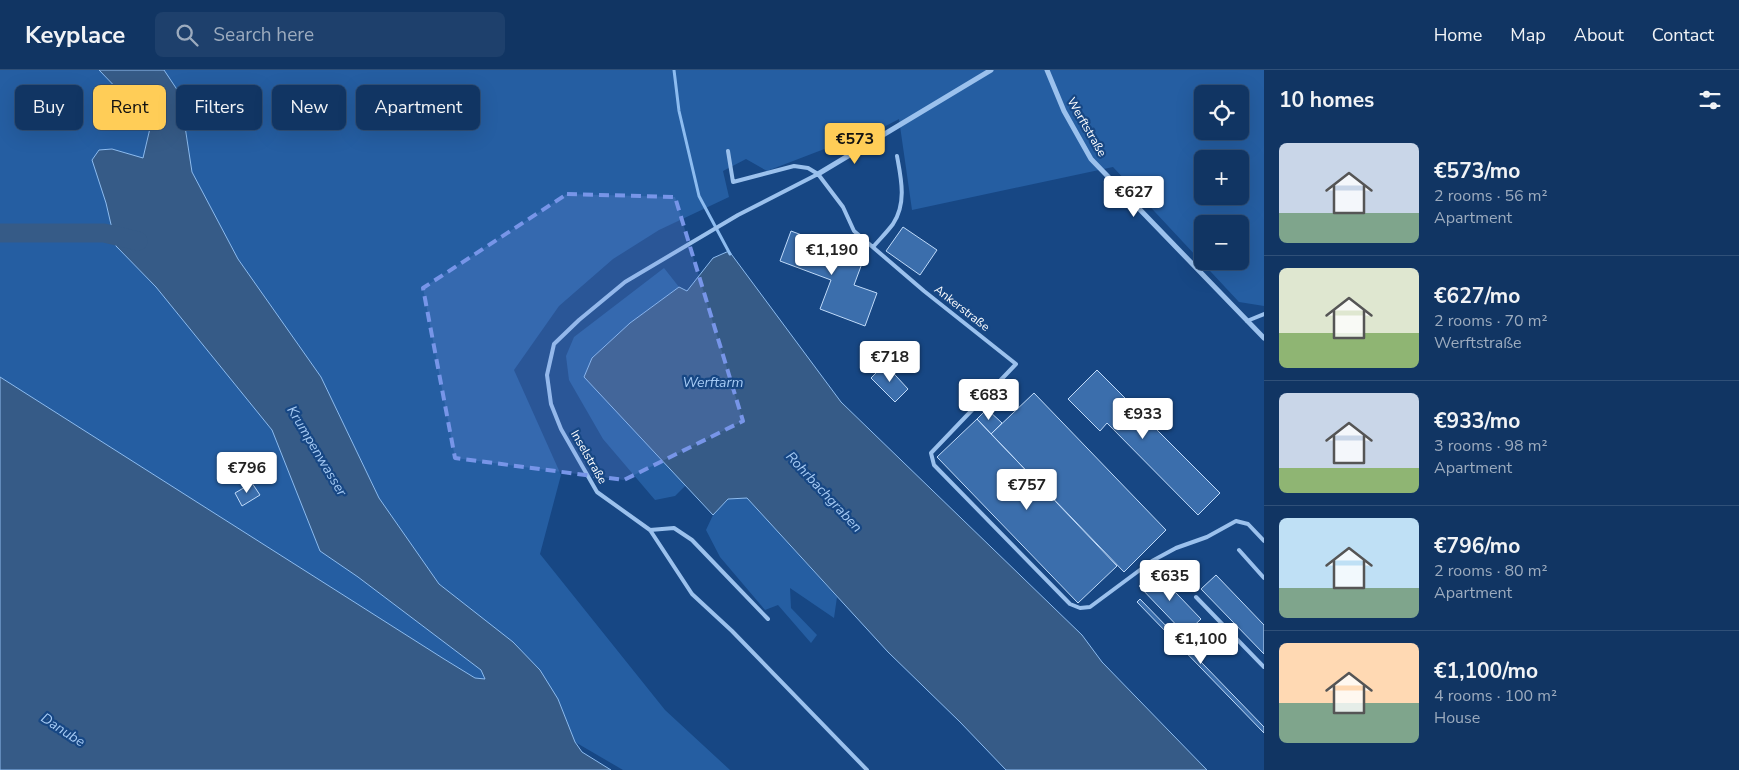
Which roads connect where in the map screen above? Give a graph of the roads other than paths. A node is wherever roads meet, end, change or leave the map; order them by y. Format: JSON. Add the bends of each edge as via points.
{"nodes":[{"id":1,"x":991,"y":70,"type":"edge"},
{"id":2,"x":1046,"y":70,"type":"edge"},
{"id":3,"x":728,"y":150,"type":"dead end"},
{"id":4,"x":897,"y":156,"type":"dead end"},
{"id":5,"x":818,"y":174,"type":"junction"},
{"id":6,"x":873,"y":247,"type":"junction"},
{"id":7,"x":1264,"y":314,"type":"edge"},
{"id":8,"x":1247,"y":321,"type":"junction"},
{"id":9,"x":1264,"y":338,"type":"edge"},
{"id":10,"x":650,"y":530,"type":"junction"},
{"id":11,"x":1264,"y":541,"type":"edge"},
{"id":12,"x":1239,"y":550,"type":"dead end"},
{"id":13,"x":1264,"y":578,"type":"edge"},
{"id":14,"x":1196,"y":597,"type":"dead end"},
{"id":15,"x":768,"y":619,"type":"dead end"},
{"id":16,"x":1264,"y":668,"type":"edge"},
{"id":17,"x":867,"y":770,"type":"edge"}],
"edges":[{"from":1,"to":5,"type":"street"},
{"from":2,"to":8,"type":"street","name":"Werftstraße","via":[[1091,159]]},
{"from":3,"to":5,"type":"lane","via":[[733,182],[794,166],[808,168]]},
{"from":4,"to":6,"type":"lane","via":[[902,187],[901,208]]},
{"from":5,"to":6,"type":"lane","name":"Ankerstraße","via":[[843,207],[854,231]]},
{"from":5,"to":10,"type":"lane","name":"Inselstraße","via":[[738,215],[625,282],[554,344],[546,376],[558,421],[596,492]]},
{"from":6,"to":11,"type":"lane","name":"Ankerstraße","via":[[1016,364],[931,453],[934,465],[1070,604],[1090,607],[1152,561],[1236,521],[1248,524]]},
{"from":7,"to":8,"type":"lane"},
{"from":8,"to":9,"type":"street","name":"Werftstraße"},
{"from":10,"to":15,"type":"lane","via":[[674,528],[692,540]]},
{"from":10,"to":17,"type":"lane","name":"Inselstraße","via":[[692,594]]},
{"from":12,"to":13,"type":"lane"},
{"from":14,"to":16,"type":"lane"}]}
